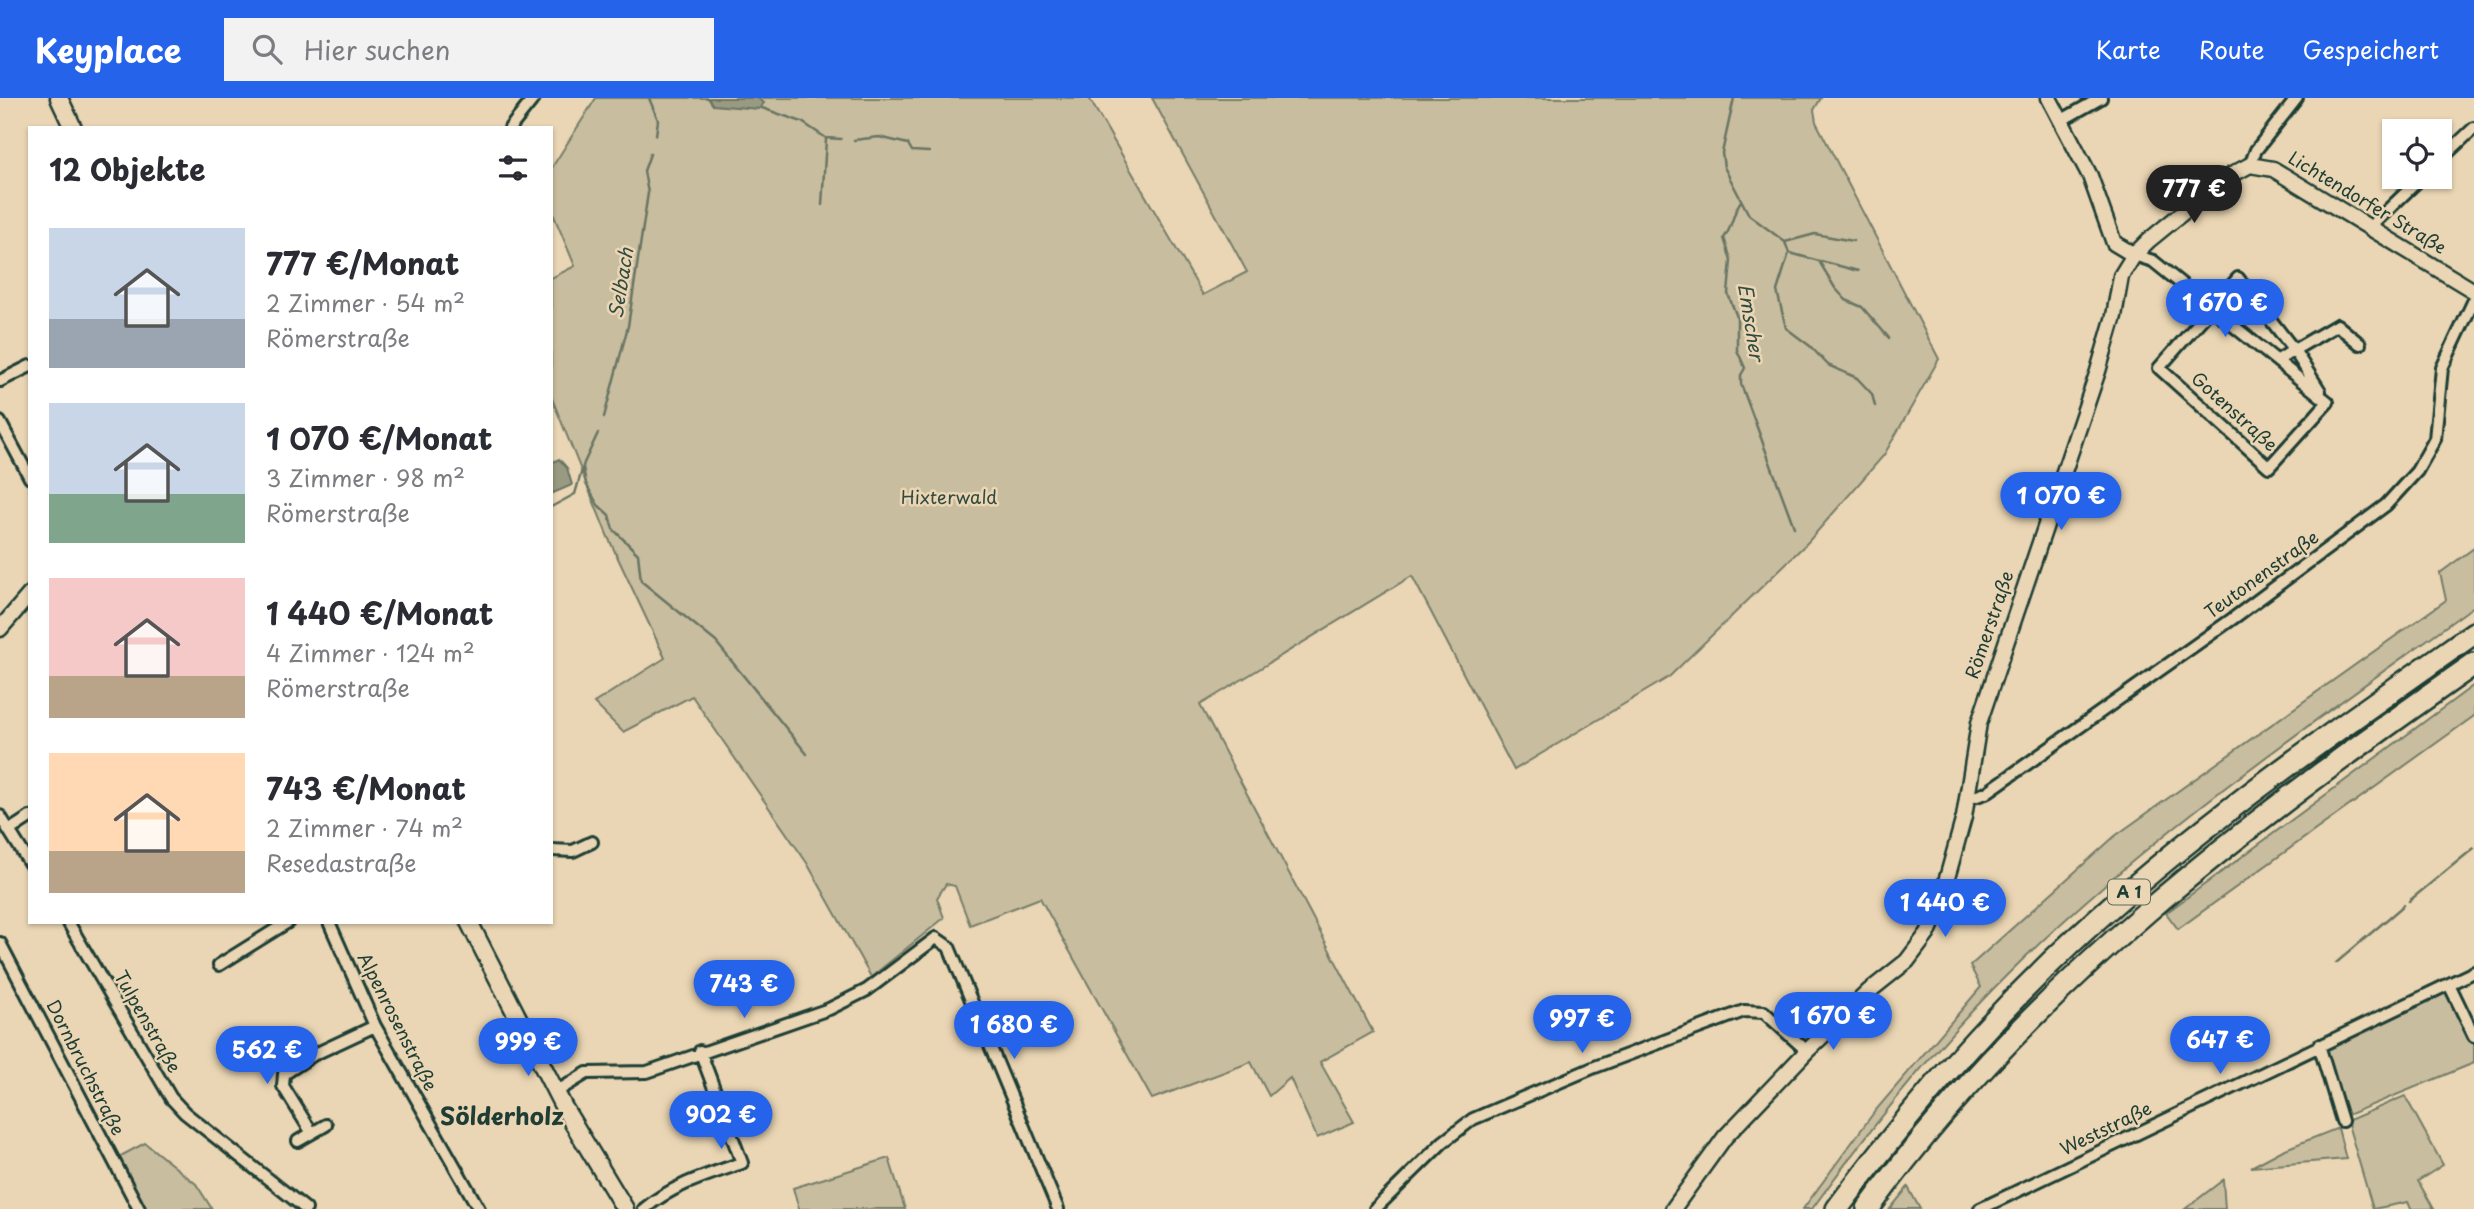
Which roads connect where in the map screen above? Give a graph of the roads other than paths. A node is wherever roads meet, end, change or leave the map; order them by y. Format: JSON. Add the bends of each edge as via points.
{"nodes":[{"id":1,"x":59,"y":98,"type":"edge"},
{"id":2,"x":534,"y":98,"type":"edge"},
{"id":3,"x":2049,"y":98,"type":"edge"},
{"id":4,"x":2101,"y":98,"type":"edge"},
{"id":5,"x":2297,"y":98,"type":"edge"},
{"id":6,"x":2062,"y":120,"type":"junction"},
{"id":7,"x":73,"y":126,"type":"edge"},
{"id":8,"x":512,"y":126,"type":"edge"},
{"id":9,"x":2474,"y":128,"type":"edge"},
{"id":10,"x":2452,"y":149,"type":"edge"},
{"id":11,"x":2250,"y":165,"type":"junction"},
{"id":12,"x":2410,"y":189,"type":"edge"},
{"id":13,"x":2369,"y":228,"type":"junction"},
{"id":14,"x":2134,"y":255,"type":"junction"},
{"id":15,"x":2474,"y":291,"type":"edge"},
{"id":16,"x":2474,"y":300,"type":"edge"},
{"id":17,"x":2211,"y":307,"type":"junction"},
{"id":18,"x":2360,"y":344,"type":"dead end"},
{"id":19,"x":2294,"y":351,"type":"junction"},
{"id":20,"x":2278,"y":360,"type":"junction"},
{"id":21,"x":28,"y":367,"type":"edge"},
{"id":22,"x":0,"y":381,"type":"edge"},
{"id":23,"x":2328,"y":402,"type":"junction"},
{"id":24,"x":0,"y":422,"type":"edge"},
{"id":25,"x":28,"y":474,"type":"edge"},
{"id":26,"x":28,"y":598,"type":"edge"},
{"id":27,"x":0,"y":628,"type":"edge"},
{"id":28,"x":2474,"y":633,"type":"edge"},
{"id":29,"x":2474,"y":664,"type":"edge"},
{"id":30,"x":1968,"y":799,"type":"junction"},
{"id":31,"x":0,"y":816,"type":"edge"},
{"id":32,"x":28,"y":818,"type":"edge"},
{"id":33,"x":10,"y":830,"type":"junction"},
{"id":34,"x":592,"y":842,"type":"dead end"},
{"id":35,"x":553,"y":850,"type":"edge"},
{"id":36,"x":28,"y":861,"type":"edge"},
{"id":37,"x":69,"y":924,"type":"edge"},
{"id":38,"x":285,"y":924,"type":"edge"},
{"id":39,"x":330,"y":924,"type":"edge"},
{"id":40,"x":470,"y":924,"type":"edge"},
{"id":41,"x":0,"y":943,"type":"edge"},
{"id":42,"x":219,"y":965,"type":"dead end"},
{"id":43,"x":2474,"y":972,"type":"edge"},
{"id":44,"x":2449,"y":984,"type":"junction"},
{"id":45,"x":375,"y":1026,"type":"junction"},
{"id":46,"x":2474,"y":1036,"type":"edge"},
{"id":47,"x":2319,"y":1045,"type":"junction"},
{"id":48,"x":700,"y":1051,"type":"junction"},
{"id":49,"x":1807,"y":1051,"type":"junction"},
{"id":50,"x":556,"y":1092,"type":"junction"},
{"id":51,"x":2342,"y":1121,"type":"dead end"},
{"id":52,"x":326,"y":1125,"type":"dead end"},
{"id":53,"x":312,"y":1133,"type":"junction"},
{"id":54,"x":298,"y":1141,"type":"dead end"},
{"id":55,"x":139,"y":1209,"type":"edge"},
{"id":56,"x":306,"y":1209,"type":"edge"},
{"id":57,"x":479,"y":1209,"type":"edge"},
{"id":58,"x":625,"y":1209,"type":"edge"},
{"id":59,"x":643,"y":1209,"type":"edge"},
{"id":60,"x":1058,"y":1209,"type":"edge"},
{"id":61,"x":1375,"y":1209,"type":"edge"},
{"id":62,"x":1673,"y":1209,"type":"edge"},
{"id":63,"x":1837,"y":1209,"type":"edge"},
{"id":64,"x":1868,"y":1209,"type":"edge"},
{"id":65,"x":1980,"y":1209,"type":"edge"}],
"edges":[{"from":1,"to":7,"type":"main road"},
{"from":2,"to":8,"type":"street"},
{"from":3,"to":6,"type":"street"},
{"from":4,"to":6,"type":"street"},
{"from":5,"to":11,"type":"street","via":[[2256,150]]},
{"from":6,"to":14,"type":"street","via":[[2090,176],[2114,243]]},
{"from":9,"to":10,"type":"street"},
{"from":11,"to":13,"type":"street","name":"Lichtendorfer Straße","via":[[2273,169]]},
{"from":11,"to":14,"type":"street","name":"Römerstraße","via":[[2235,171]]},
{"from":12,"to":13,"type":"street"},
{"from":13,"to":15,"type":"street","name":"Lichtendorfer Straße"},
{"from":14,"to":17,"type":"street","via":[[2153,261]]},
{"from":14,"to":30,"type":"street","name":"Römerstraße","via":[[2122,276],[2098,371],[1990,684],[1974,743]]},
{"from":16,"to":30,"type":"street","name":"Teutonenstraße","via":[[2442,368],[2435,439],[2417,471],[2385,505],[1986,793]]},
{"from":17,"to":19,"type":"street","name":"Gotenstraße","via":[[2238,278]]},
{"from":17,"to":20,"type":"street"},
{"from":17,"to":23,"type":"street","name":"Gotenstraße","via":[[2159,368],[2269,467]]},
{"from":18,"to":19,"type":"street","via":[[2337,325]]},
{"from":19,"to":20,"type":"street"},
{"from":19,"to":23,"type":"street","name":"Gotenstraße"},
{"from":20,"to":23,"type":"street"},
{"from":21,"to":22,"type":"street"},
{"from":24,"to":25,"type":"street"},
{"from":26,"to":27,"type":"street"},
{"from":28,"to":63,"type":"highway","number":"A 1","via":[[2252,792],[2072,943],[1961,1057],[1895,1132]]},
{"from":29,"to":64,"type":"highway","number":"A 1","via":[[2267,813],[2120,934],[1988,1063]]},
{"from":30,"to":49,"type":"street","name":"Römerstraße","via":[[1928,933],[1907,961]]},
{"from":31,"to":33,"type":"street"},
{"from":32,"to":33,"type":"street"},
{"from":33,"to":36,"type":"street"},
{"from":34,"to":35,"type":"street","via":[[573,851]]},
{"from":37,"to":56,"type":"street","name":"Tulpenstraße","via":[[172,1098]]},
{"from":38,"to":42,"type":"street"},
{"from":39,"to":45,"type":"street","name":"Alpenrosenstraße"},
{"from":40,"to":50,"type":"main road"},
{"from":41,"to":55,"type":"street","name":"Dornbruchstraße"},
{"from":43,"to":44,"type":"street","name":"Weststraße"},
{"from":44,"to":46,"type":"street"},
{"from":44,"to":47,"type":"street","name":"Weststraße"},
{"from":45,"to":53,"type":"street","via":[[284,1074],[283,1086]]},
{"from":45,"to":57,"type":"street","name":"Alpenrosenstraße"},
{"from":47,"to":51,"type":"street"},
{"from":47,"to":65,"type":"street","name":"Weststraße"},
{"from":48,"to":50,"type":"street","via":[[647,1072],[587,1073]]},
{"from":48,"to":59,"type":"street","via":[[742,1163],[687,1182]]},
{"from":48,"to":60,"type":"street","via":[[834,1007],[887,977],[936,938],[948,947]]},
{"from":49,"to":61,"type":"street","via":[[1764,1012],[1744,1011],[1473,1119]]},
{"from":49,"to":62,"type":"street","name":"Römerstraße","via":[[1725,1137]]},
{"from":50,"to":58,"type":"main road"},
{"from":52,"to":53,"type":"street"},
{"from":53,"to":54,"type":"street"}]}
